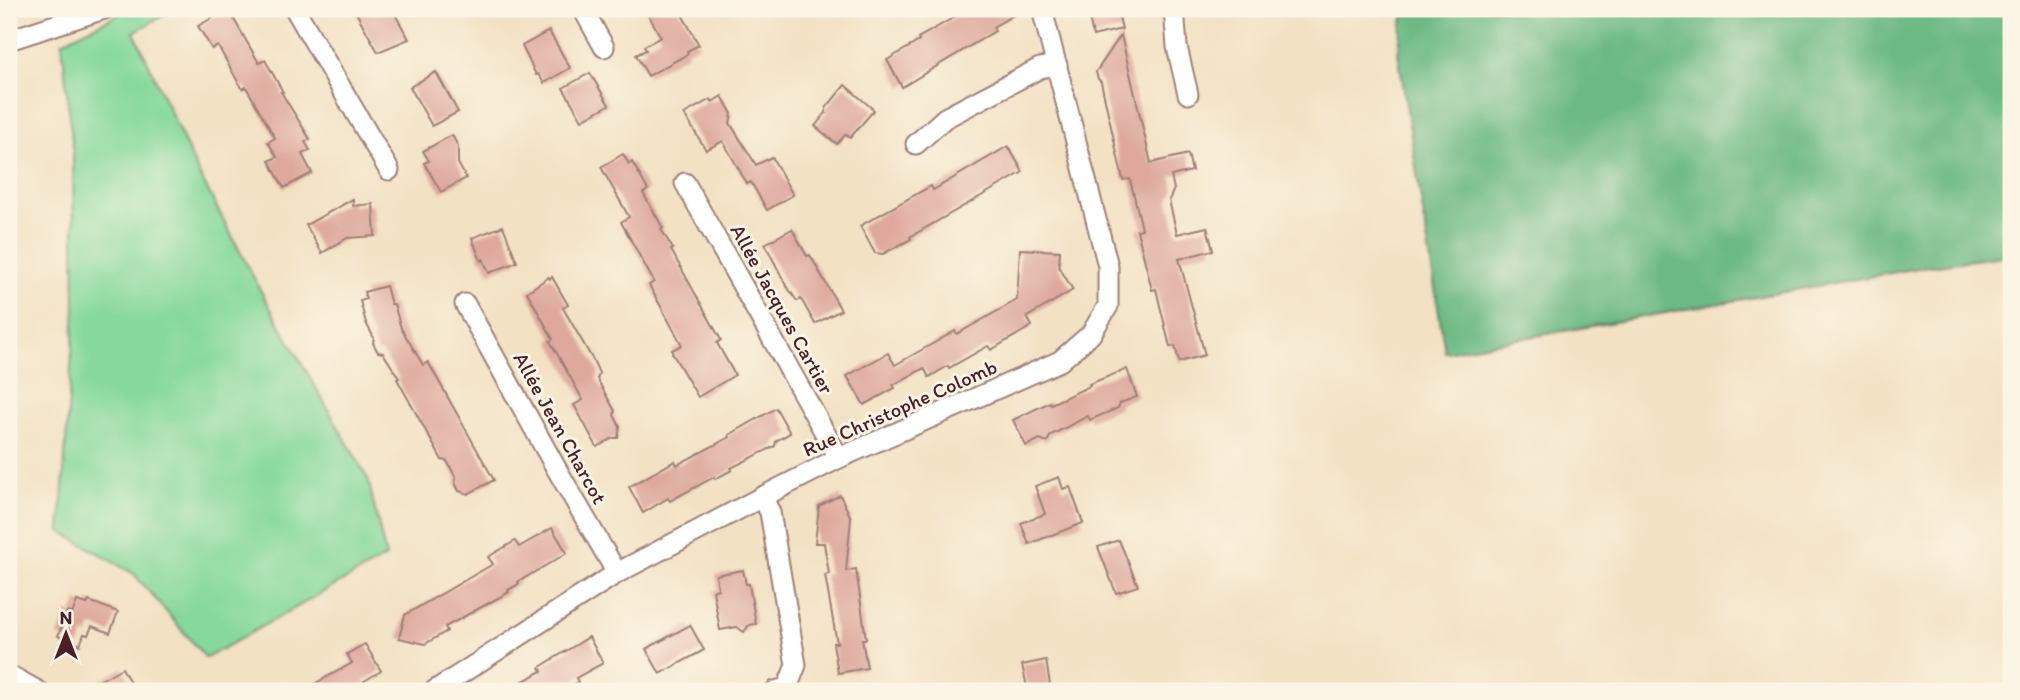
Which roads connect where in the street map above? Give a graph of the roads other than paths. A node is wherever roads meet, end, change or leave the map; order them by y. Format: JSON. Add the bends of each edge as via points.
{"nodes":[{"id":1,"x":104,"y":9,"type":"edge"},
{"id":2,"x":295,"y":9,"type":"edge"},
{"id":3,"x":583,"y":9,"type":"edge"},
{"id":4,"x":1042,"y":9,"type":"edge"},
{"id":5,"x":1174,"y":9,"type":"edge"},
{"id":6,"x":9,"y":40,"type":"edge"},
{"id":7,"x":604,"y":47,"type":"dead end"},
{"id":8,"x":1057,"y":65,"type":"junction"},
{"id":9,"x":1188,"y":93,"type":"dead end"},
{"id":10,"x":916,"y":144,"type":"dead end"},
{"id":11,"x":389,"y":170,"type":"dead end"},
{"id":12,"x":685,"y":183,"type":"dead end"},
{"id":13,"x":465,"y":304,"type":"dead end"},
{"id":14,"x":839,"y":458,"type":"junction"},
{"id":15,"x":762,"y":497,"type":"junction"},
{"id":16,"x":617,"y":573,"type":"junction"},
{"id":17,"x":9,"y":675,"type":"edge"},
{"id":18,"x":38,"y":691,"type":"edge"},
{"id":19,"x":433,"y":691,"type":"edge"},
{"id":20,"x":775,"y":691,"type":"edge"}],
"edges":[{"from":1,"to":6,"type":"street"},
{"from":2,"to":11,"type":"street"},
{"from":3,"to":7,"type":"street"},
{"from":4,"to":8,"type":"street","name":"Rue Christophe Colomb"},
{"from":5,"to":9,"type":"street"},
{"from":8,"to":10,"type":"street","via":[[1040,68],[945,118]]},
{"from":8,"to":14,"type":"street","name":"Rue Christophe Colomb","via":[[1108,266],[1108,306],[1091,334],[1060,361]]},
{"from":12,"to":14,"type":"street","name":"Allée Jacques Cartier"},
{"from":13,"to":16,"type":"street","name":"Allée Jean Charcot"},
{"from":14,"to":15,"type":"street","name":"Rue Christophe Colomb"},
{"from":15,"to":16,"type":"street","name":"Rue Christophe Colomb"},
{"from":15,"to":20,"type":"street","via":[[770,512],[796,665],[787,688]]},
{"from":16,"to":19,"type":"street","name":"Rue Christophe Colomb"},
{"from":17,"to":18,"type":"street"}]}
